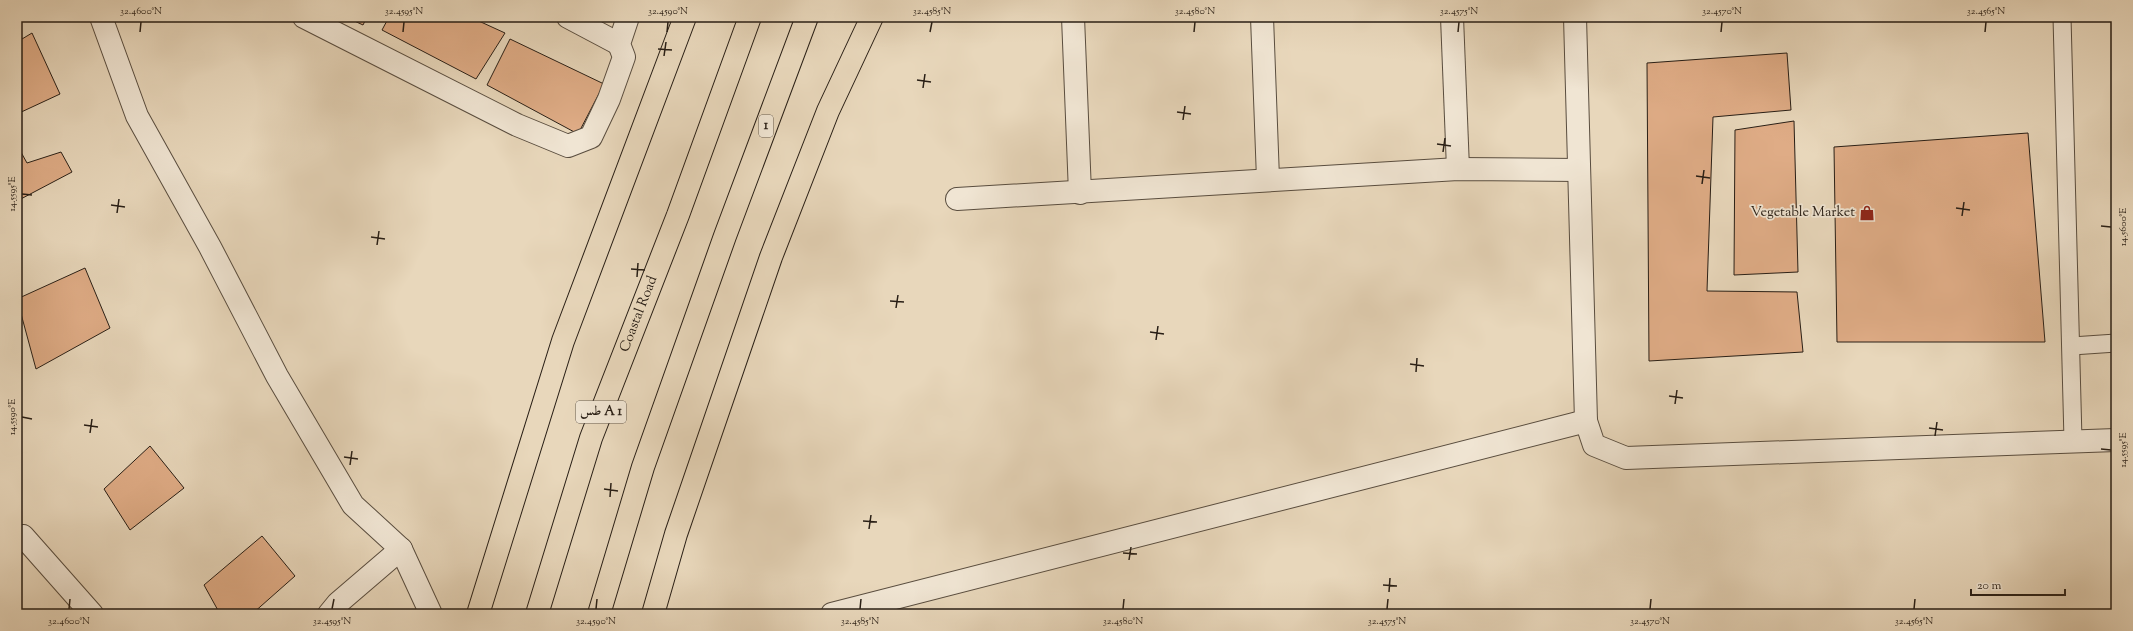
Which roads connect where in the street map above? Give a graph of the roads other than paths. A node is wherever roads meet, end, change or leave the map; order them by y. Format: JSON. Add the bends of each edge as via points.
{"nodes":[{"id":1,"x":100,"y":17,"type":"edge"},
{"id":2,"x":304,"y":17,"type":"edge"},
{"id":3,"x":568,"y":17,"type":"edge"},
{"id":4,"x":628,"y":17,"type":"edge"},
{"id":5,"x":685,"y":17,"type":"edge"},
{"id":6,"x":750,"y":17,"type":"edge"},
{"id":7,"x":807,"y":17,"type":"edge"},
{"id":8,"x":872,"y":17,"type":"edge"},
{"id":9,"x":1073,"y":17,"type":"edge"},
{"id":10,"x":1262,"y":17,"type":"edge"},
{"id":11,"x":1452,"y":17,"type":"edge"},
{"id":12,"x":1575,"y":17,"type":"edge"},
{"id":13,"x":2062,"y":17,"type":"edge"},
{"id":14,"x":619,"y":44,"type":"junction"},
{"id":15,"x":1458,"y":169,"type":"junction"},
{"id":16,"x":1579,"y":170,"type":"junction"},
{"id":17,"x":1268,"y":179,"type":"junction"},
{"id":18,"x":1080,"y":192,"type":"junction"},
{"id":19,"x":957,"y":199,"type":"dead end"},
{"id":20,"x":2116,"y":343,"type":"edge"},
{"id":21,"x":2072,"y":346,"type":"junction"},
{"id":22,"x":1586,"y":421,"type":"junction"},
{"id":23,"x":2073,"y":440,"type":"junction"},
{"id":24,"x":2116,"y":440,"type":"edge"},
{"id":25,"x":19,"y":536,"type":"edge"},
{"id":26,"x":401,"y":549,"type":"junction"},
{"id":27,"x":92,"y":614,"type":"edge"},
{"id":28,"x":329,"y":614,"type":"edge"},
{"id":29,"x":431,"y":614,"type":"edge"},
{"id":30,"x":478,"y":614,"type":"edge"},
{"id":31,"x":537,"y":614,"type":"edge"},
{"id":32,"x":599,"y":614,"type":"edge"},
{"id":33,"x":653,"y":614,"type":"edge"},
{"id":34,"x":832,"y":614,"type":"edge"}],
"edges":[{"from":1,"to":26,"type":"street","via":[[137,116],[277,376],[353,506]]},
{"from":2,"to":14,"type":"street","via":[[517,125],[568,146],[591,137],[624,57]]},
{"from":3,"to":14,"type":"street"},
{"from":4,"to":14,"type":"street"},
{"from":5,"to":30,"type":"highway","via":[[563,341]]},
{"from":6,"to":31,"type":"highway","name":"Coastal Road","number":"طس A 1","via":[[678,215],[591,438]]},
{"from":7,"to":32,"type":"highway","number":"1","via":[[724,236],[644,466]]},
{"from":8,"to":33,"type":"highway","via":[[828,111],[771,257],[676,534]]},
{"from":9,"to":18,"type":"street"},
{"from":10,"to":17,"type":"street"},
{"from":11,"to":15,"type":"street"},
{"from":12,"to":16,"type":"street"},
{"from":13,"to":21,"type":"lane"},
{"from":15,"to":16,"type":"street"},
{"from":15,"to":17,"type":"street"},
{"from":16,"to":22,"type":"street"},
{"from":17,"to":18,"type":"street"},
{"from":18,"to":19,"type":"street"},
{"from":20,"to":21,"type":"lane"},
{"from":21,"to":23,"type":"lane"},
{"from":22,"to":23,"type":"street","via":[[1594,445],[1626,458]]},
{"from":22,"to":34,"type":"street"},
{"from":23,"to":24,"type":"street"},
{"from":25,"to":27,"type":"street"},
{"from":26,"to":28,"type":"street","via":[[338,603]]},
{"from":26,"to":29,"type":"street"}]}
